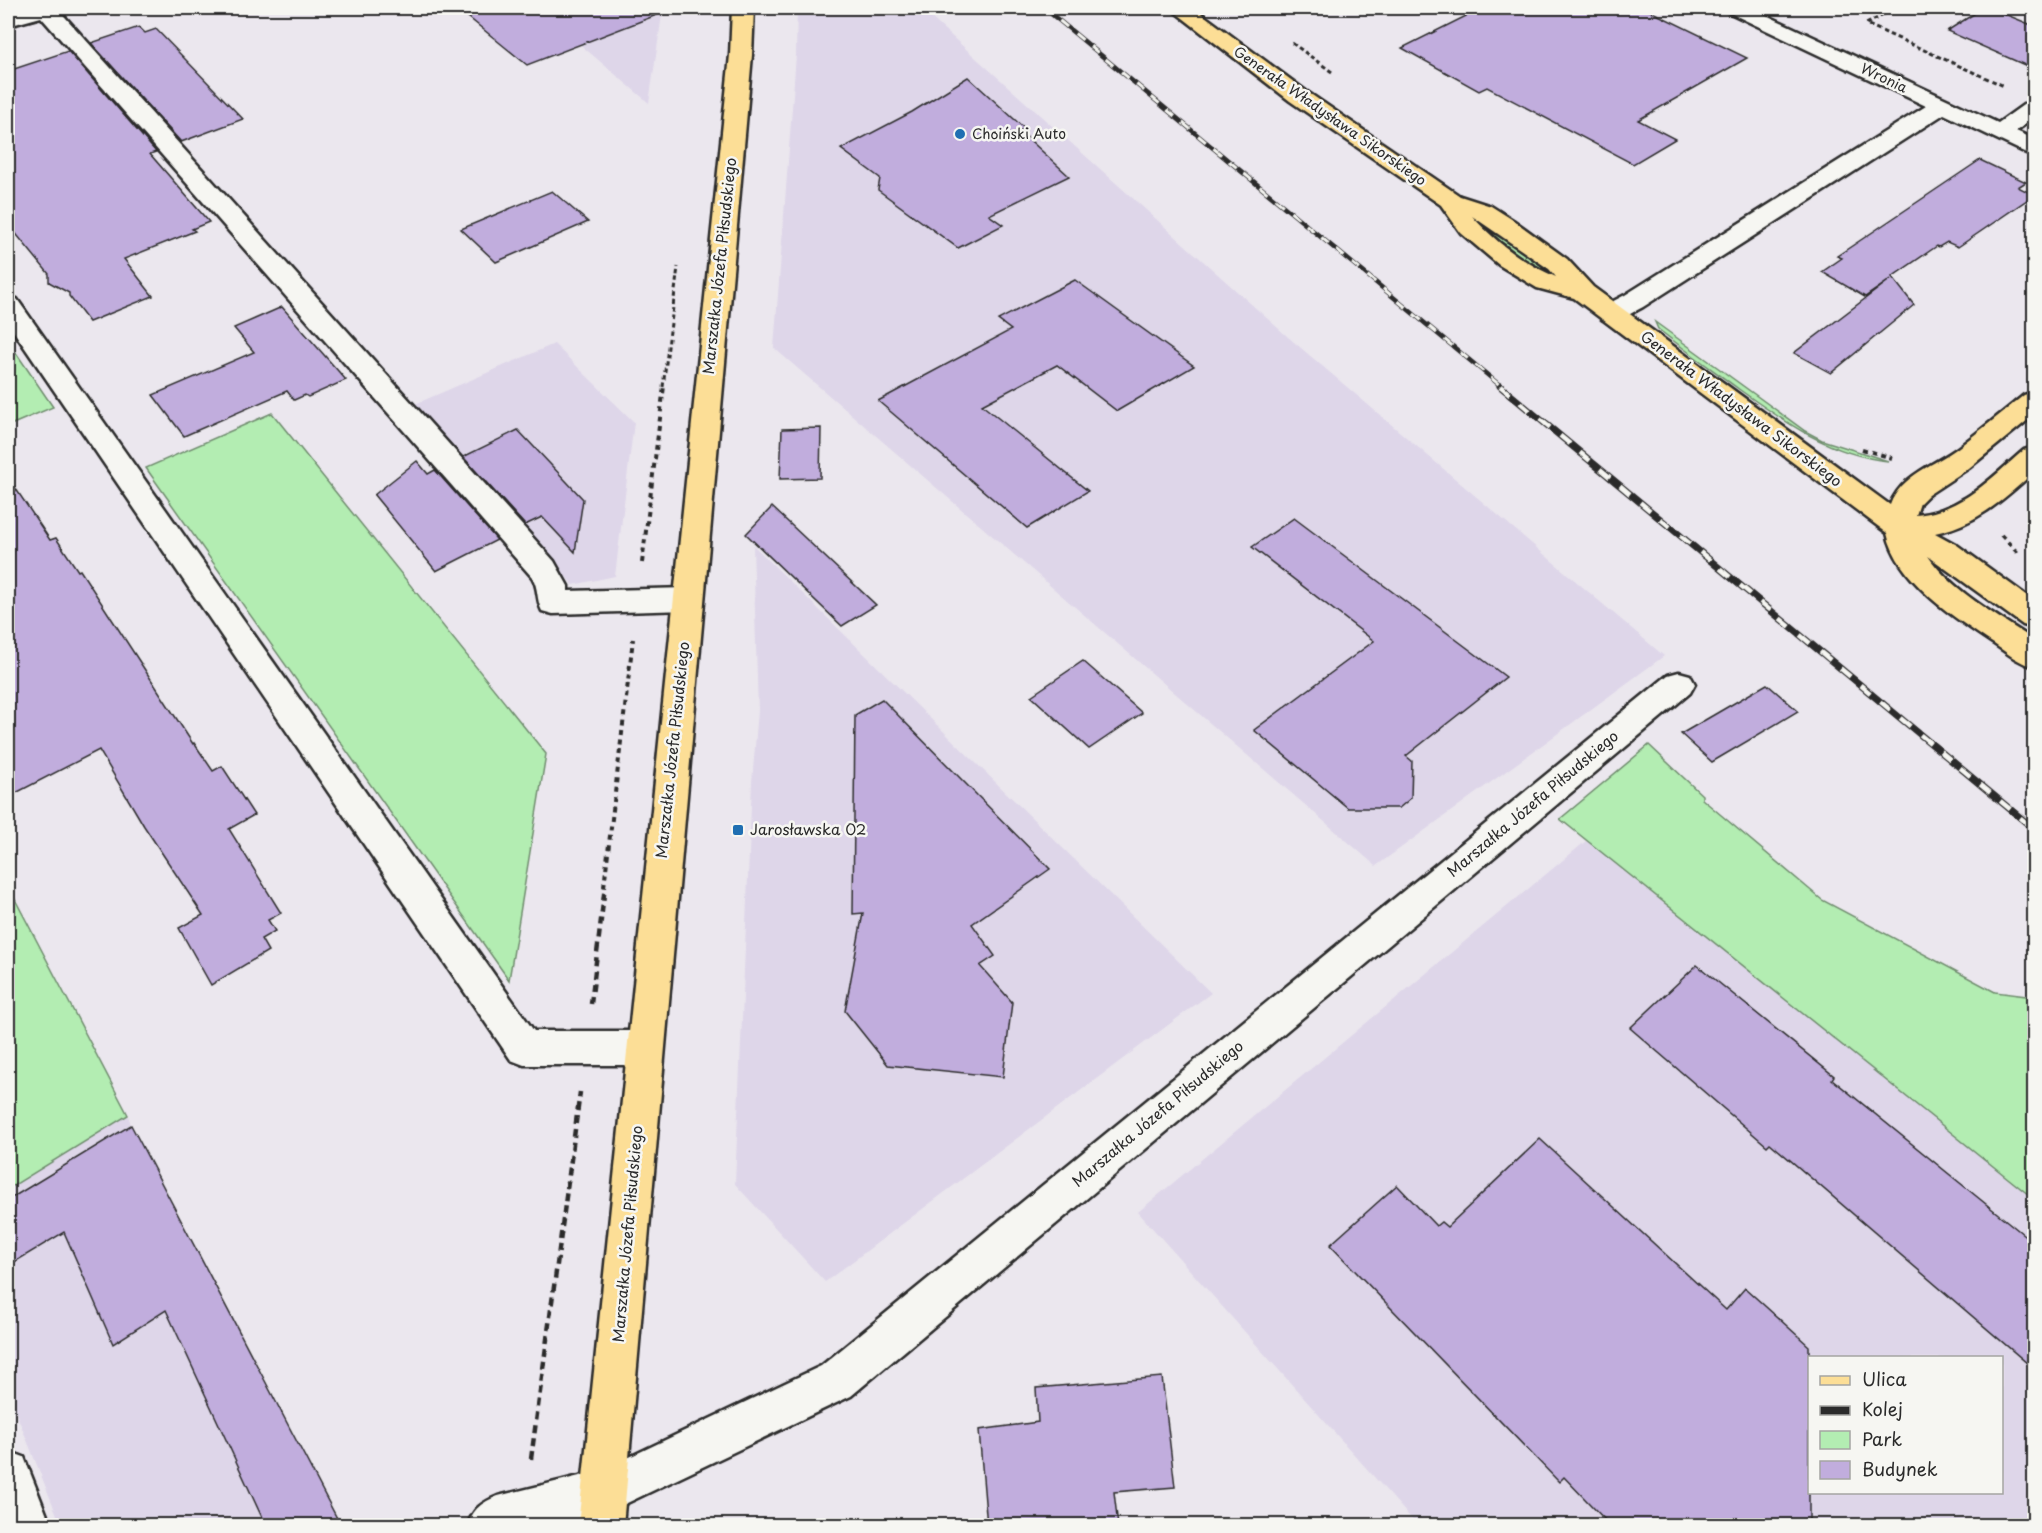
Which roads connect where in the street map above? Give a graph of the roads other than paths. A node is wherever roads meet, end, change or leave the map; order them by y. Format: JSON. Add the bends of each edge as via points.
{"nodes":[{"id":1,"x":46,"y":8,"type":"edge"},
{"id":2,"x":743,"y":8,"type":"edge"},
{"id":3,"x":1181,"y":8,"type":"edge"},
{"id":4,"x":1735,"y":8,"type":"edge"},
{"id":5,"x":8,"y":20,"type":"edge"},
{"id":6,"x":1943,"y":105,"type":"junction"},
{"id":7,"x":2034,"y":108,"type":"edge"},
{"id":8,"x":2000,"y":132,"type":"junction"},
{"id":9,"x":2034,"y":148,"type":"edge"},
{"id":10,"x":8,"y":305,"type":"edge"},
{"id":11,"x":1611,"y":313,"type":"junction"},
{"id":12,"x":2034,"y":401,"type":"edge"},
{"id":13,"x":2034,"y":457,"type":"edge"},
{"id":14,"x":1898,"y":526,"type":"junction"},
{"id":15,"x":688,"y":599,"type":"junction"},
{"id":16,"x":2034,"y":617,"type":"edge"},
{"id":17,"x":2034,"y":655,"type":"edge"},
{"id":18,"x":1679,"y":684,"type":"dead end"},
{"id":19,"x":645,"y":1048,"type":"junction"},
{"id":20,"x":8,"y":1473,"type":"edge"},
{"id":21,"x":602,"y":1509,"type":"edge"},
{"id":22,"x":506,"y":1519,"type":"edge"},
{"id":23,"x":29,"y":1526,"type":"edge"}],
"edges":[{"from":1,"to":5,"type":"street"},
{"from":1,"to":15,"type":"street","via":[[543,569],[553,586],[554,603]]},
{"from":2,"to":15,"type":"main road","name":"Marszałka Józefa Piłsudskiego"},
{"from":3,"to":11,"type":"main road","name":"Generała Władysława Sikorskiego","via":[[1298,96],[1451,201],[1461,220],[1514,264],[1546,282],[1584,293]]},
{"from":4,"to":6,"type":"street","name":"Wronia"},
{"from":6,"to":8,"type":"street","name":"Wronia"},
{"from":6,"to":11,"type":"street"},
{"from":7,"to":8,"type":"street"},
{"from":8,"to":9,"type":"street","name":"Wronia"},
{"from":10,"to":19,"type":"street","via":[[525,1048]]},
{"from":11,"to":14,"type":"main road","name":"Generała Władysława Sikorskiego"},
{"from":12,"to":14,"type":"main road","via":[[1915,490],[1903,505]]},
{"from":13,"to":14,"type":"main road","via":[[1968,511],[1949,520]]},
{"from":14,"to":16,"type":"main road","name":"Generała Władysława Sikorskiego","via":[[1947,553]]},
{"from":14,"to":17,"type":"main road","via":[[1911,557],[1941,588]]},
{"from":15,"to":19,"type":"main road","name":"Marszałka Józefa Piłsudskiego"},
{"from":18,"to":21,"type":"street","name":"Marszałka Józefa Piłsudskiego","via":[[836,1381]]},
{"from":19,"to":21,"type":"main road","name":"Marszałka Józefa Piłsudskiego"},
{"from":20,"to":23,"type":"street"},
{"from":21,"to":22,"type":"street"}]}
